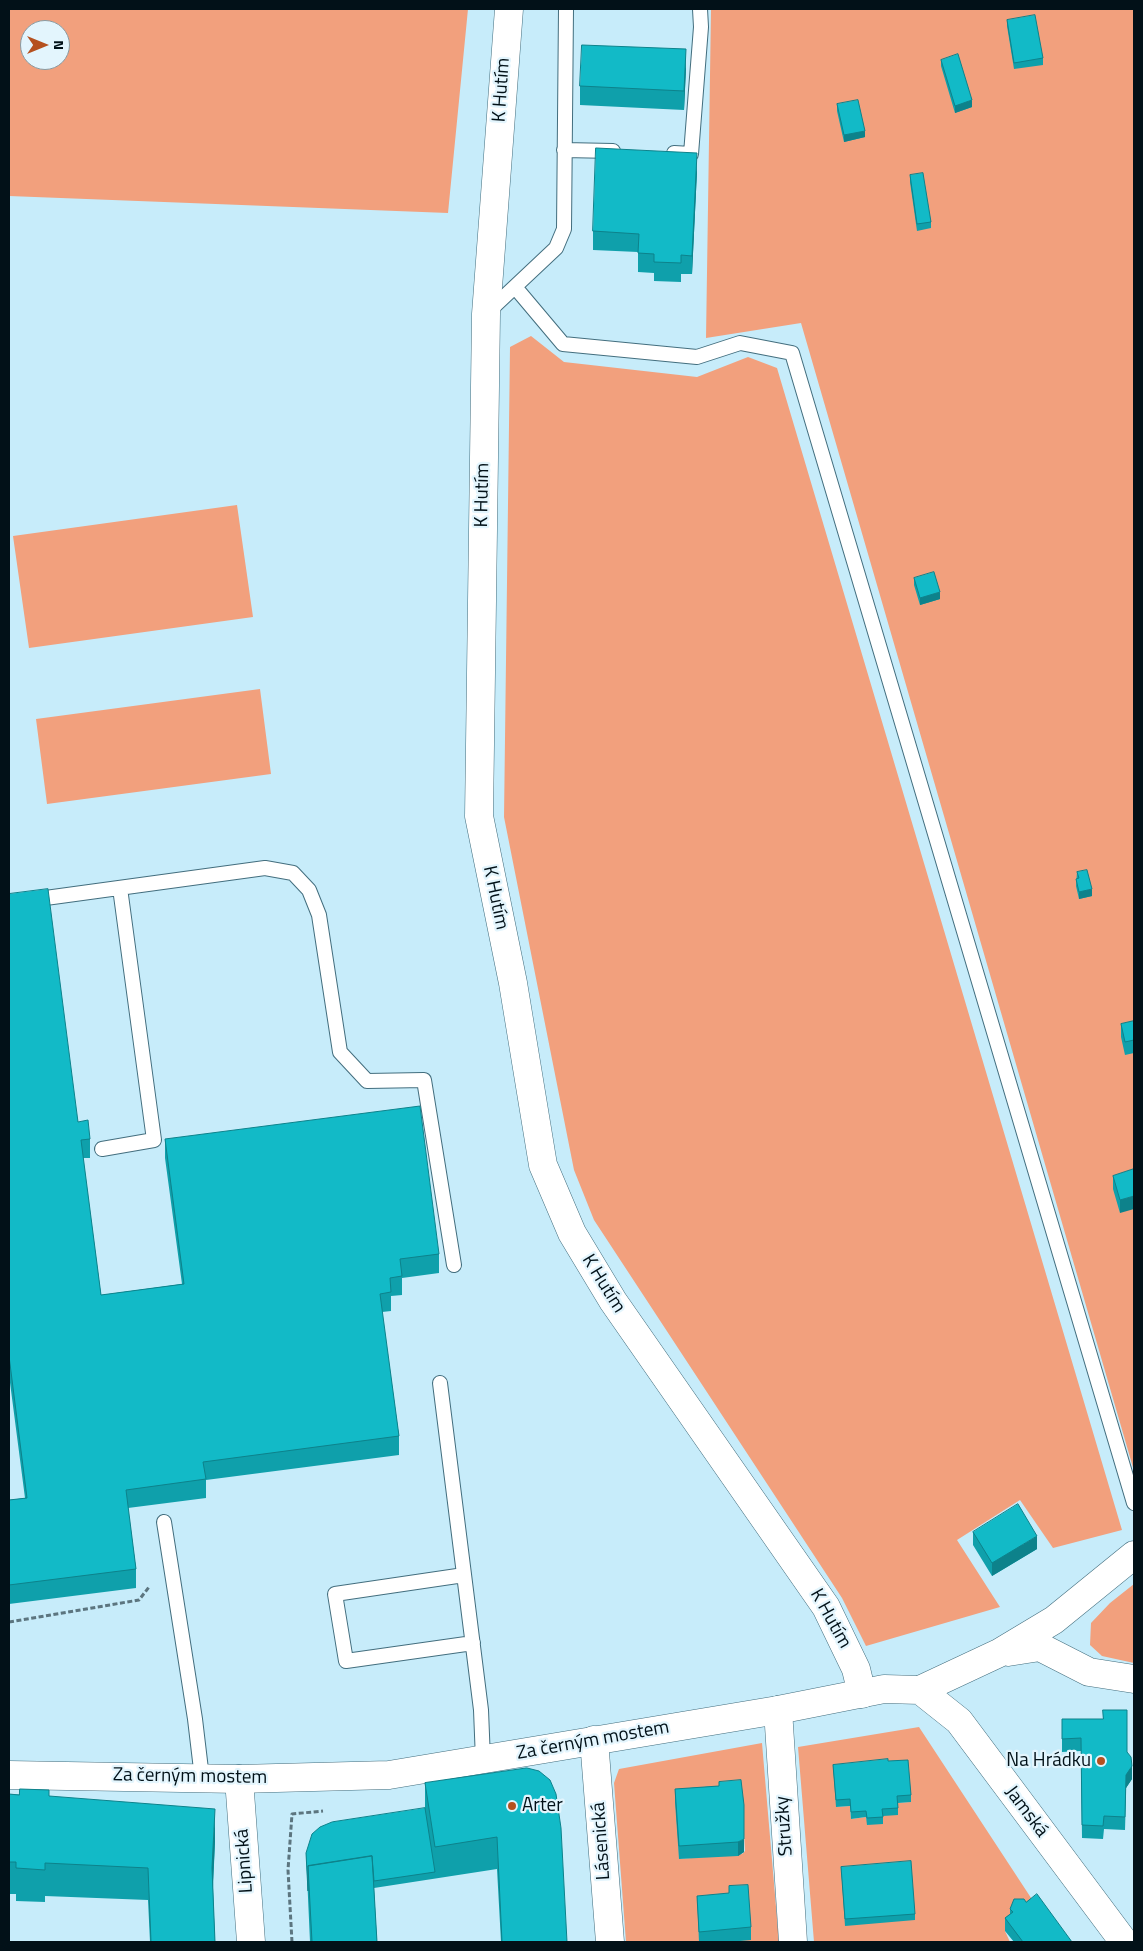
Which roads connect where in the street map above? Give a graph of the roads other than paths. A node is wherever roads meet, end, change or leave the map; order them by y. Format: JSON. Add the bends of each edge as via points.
{"nodes":[{"id":1,"x":509,"y":9,"type":"edge"},
{"id":2,"x":566,"y":9,"type":"edge"},
{"id":3,"x":700,"y":9,"type":"edge"},
{"id":4,"x":564,"y":150,"type":"junction"},
{"id":5,"x":622,"y":152,"type":"edge"},
{"id":6,"x":662,"y":153,"type":"edge"},
{"id":7,"x":515,"y":287,"type":"junction"},
{"id":8,"x":486,"y":314,"type":"junction"},
{"id":9,"x":120,"y":888,"type":"junction"},
{"id":10,"x":9,"y":903,"type":"edge"},
{"id":11,"x":102,"y":1149,"type":"dead end"},
{"id":12,"x":454,"y":1265,"type":"dead end"},
{"id":13,"x":440,"y":1383,"type":"dead end"},
{"id":14,"x":1134,"y":1504,"type":"edge"},
{"id":15,"x":164,"y":1522,"type":"dead end"},
{"id":16,"x":1134,"y":1555,"type":"edge"},
{"id":17,"x":464,"y":1575,"type":"junction"},
{"id":18,"x":473,"y":1644,"type":"junction"},
{"id":19,"x":999,"y":1653,"type":"junction"},
{"id":20,"x":1134,"y":1679,"type":"edge"},
{"id":21,"x":920,"y":1690,"type":"junction"},
{"id":22,"x":862,"y":1694,"type":"junction"},
{"id":23,"x":778,"y":1710,"type":"junction"},
{"id":24,"x":594,"y":1740,"type":"junction"},
{"id":25,"x":483,"y":1760,"type":"junction"},
{"id":26,"x":9,"y":1775,"type":"edge"},
{"id":27,"x":202,"y":1778,"type":"junction"},
{"id":28,"x":238,"y":1779,"type":"junction"},
{"id":29,"x":251,"y":1942,"type":"edge"},
{"id":30,"x":610,"y":1942,"type":"edge"},
{"id":31,"x":793,"y":1942,"type":"edge"},
{"id":32,"x":1124,"y":1942,"type":"edge"}],
"edges":[{"from":1,"to":8,"type":"street","name":"K Hutím"},
{"from":2,"to":4,"type":"lane"},
{"from":3,"to":6,"type":"lane","via":[[691,154]]},
{"from":4,"to":5,"type":"lane"},
{"from":4,"to":7,"type":"lane","via":[[564,229],[556,248]]},
{"from":7,"to":8,"type":"lane"},
{"from":7,"to":14,"type":"lane","via":[[563,344],[697,357],[740,342],[792,353]]},
{"from":8,"to":22,"type":"street","name":"K Hutím","via":[[479,816],[513,983],[543,1165],[572,1233],[613,1301],[826,1607],[856,1669]]},
{"from":9,"to":10,"type":"lane"},
{"from":9,"to":11,"type":"lane","via":[[154,1140]]},
{"from":9,"to":12,"type":"lane","via":[[265,868],[293,873],[309,890],[319,915],[340,1052],[367,1081],[424,1080]]},
{"from":13,"to":17,"type":"lane"},
{"from":15,"to":27,"type":"lane"},
{"from":16,"to":19,"type":"street","name":"Za černým mostem","via":[[1054,1620]]},
{"from":17,"to":18,"type":"lane"},
{"from":17,"to":18,"type":"lane","via":[[335,1594],[346,1661]]},
{"from":18,"to":25,"type":"lane"},
{"from":19,"to":20,"type":"street","via":[[1040,1647],[1089,1672]]},
{"from":19,"to":21,"type":"street","name":"Za černým mostem"},
{"from":21,"to":22,"type":"street","name":"Za černým mostem","via":[[884,1689]]},
{"from":21,"to":32,"type":"street","name":"Jamská","via":[[959,1721]]},
{"from":22,"to":23,"type":"street","name":"Za černým mostem"},
{"from":23,"to":24,"type":"street","name":"Za černým mostem"},
{"from":23,"to":31,"type":"street","name":"Stružky"},
{"from":24,"to":25,"type":"street","name":"Za černým mostem"},
{"from":24,"to":30,"type":"street","name":"Lásenická"},
{"from":25,"to":28,"type":"street","name":"Za černým mostem","via":[[389,1775]]},
{"from":26,"to":27,"type":"street","name":"Za černým mostem"},
{"from":27,"to":28,"type":"street","name":"Za černým mostem"},
{"from":28,"to":29,"type":"street","name":"Lipnická"}]}
